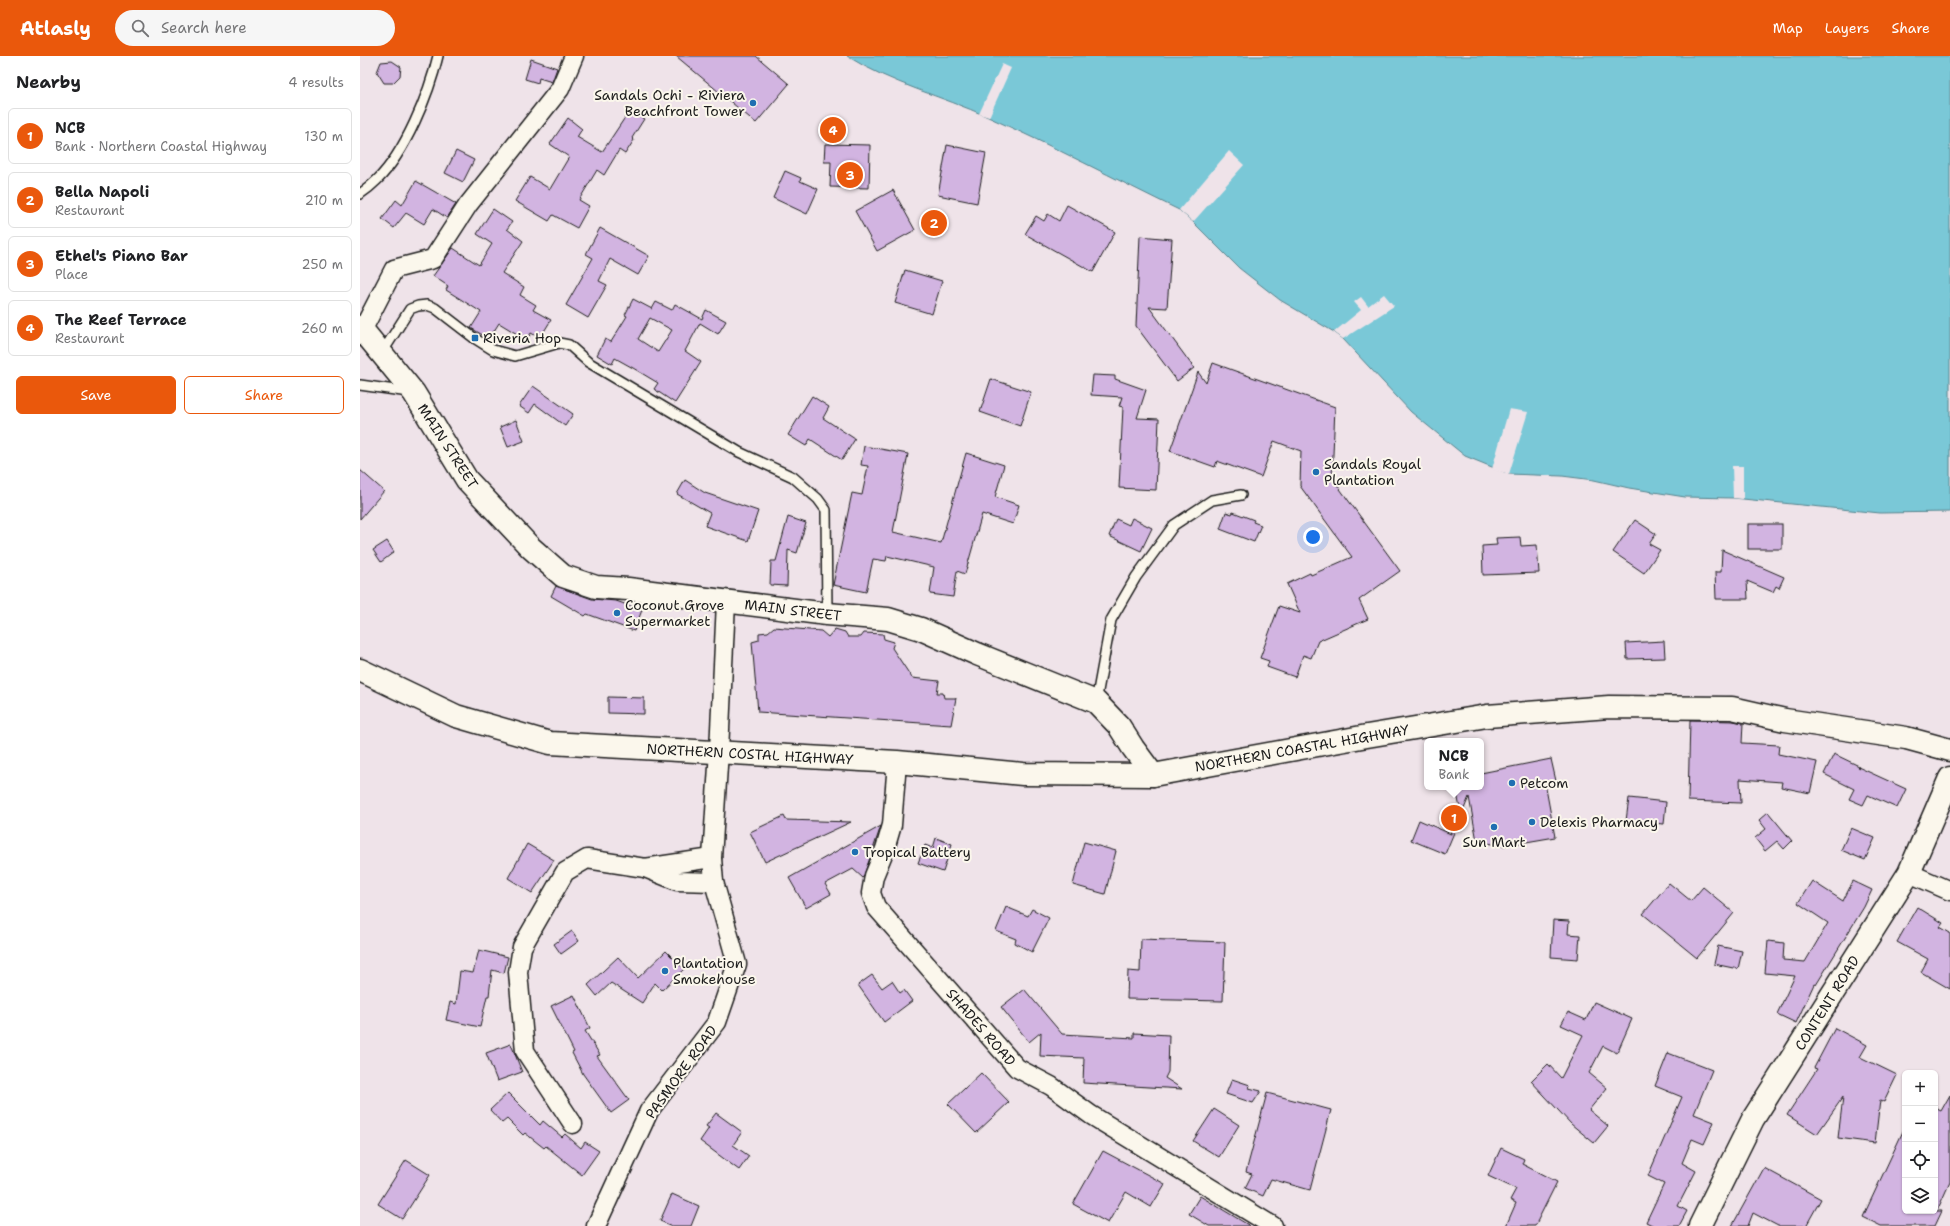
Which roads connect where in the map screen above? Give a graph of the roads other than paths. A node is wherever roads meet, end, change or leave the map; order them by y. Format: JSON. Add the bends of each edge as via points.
{"nodes":[{"id":1,"x":438,"y":56,"type":"edge"},
{"id":2,"x":574,"y":56,"type":"edge"},
{"id":3,"x":360,"y":194,"type":"edge"},
{"id":4,"x":361,"y":333,"type":"edge"},
{"id":5,"x":382,"y":353,"type":"junction"},
{"id":6,"x":360,"y":385,"type":"edge"},
{"id":7,"x":414,"y":393,"type":"junction"},
{"id":8,"x":1241,"y":495,"type":"dead end"},
{"id":9,"x":726,"y":602,"type":"junction"},
{"id":10,"x":827,"y":614,"type":"junction"},
{"id":11,"x":360,"y":670,"type":"edge"},
{"id":12,"x":1096,"y":702,"type":"junction"},
{"id":13,"x":1950,"y":750,"type":"edge"},
{"id":14,"x":719,"y":752,"type":"junction"},
{"id":15,"x":897,"y":762,"type":"junction"},
{"id":16,"x":1154,"y":775,"type":"junction"},
{"id":17,"x":1950,"y":778,"type":"edge"},
{"id":18,"x":712,"y":858,"type":"junction"},
{"id":19,"x":645,"y":868,"type":"junction"},
{"id":20,"x":1909,"y":873,"type":"junction"},
{"id":21,"x":714,"y":882,"type":"junction"},
{"id":22,"x":1950,"y":891,"type":"edge"},
{"id":23,"x":573,"y":1124,"type":"dead end"},
{"id":24,"x":596,"y":1226,"type":"edge"},
{"id":25,"x":1273,"y":1226,"type":"edge"},
{"id":26,"x":1700,"y":1226,"type":"edge"}],
"edges":[{"from":1,"to":3,"type":"lane","via":[[434,76],[418,115],[397,154],[377,180]]},
{"from":2,"to":4,"type":"street","via":[[560,89],[468,205],[433,259],[394,269]]},
{"from":4,"to":5,"type":"main road","name":"MAIN STREET"},
{"from":5,"to":7,"type":"main road","name":"MAIN STREET"},
{"from":5,"to":10,"type":"lane","via":[[410,309],[427,305],[436,308],[493,350],[515,356],[559,343],[569,345],[588,362],[732,448],[793,477],[818,499],[826,510]]},
{"from":6,"to":7,"type":"lane"},
{"from":7,"to":9,"type":"main road","name":"MAIN STREET","via":[[467,480],[530,547],[563,576],[596,587]]},
{"from":8,"to":12,"type":"lane","via":[[1212,500],[1174,525],[1136,577],[1111,620]]},
{"from":9,"to":10,"type":"main road","name":"MAIN STREET"},
{"from":9,"to":14,"type":"street","name":"PASMORE ROAD"},
{"from":10,"to":12,"type":"main road","name":"MAIN STREET","via":[[888,619],[921,629]]},
{"from":11,"to":14,"type":"main road","name":"NORTHERN COSTAL HIGHWAY","via":[[456,716],[550,743]]},
{"from":12,"to":16,"type":"main road","name":"MAIN STREET","via":[[1119,726]]},
{"from":13,"to":16,"type":"main road","name":"NORTHERN COASTAL HIGHWAY","via":[[1906,738],[1785,720],[1732,708],[1608,707],[1488,716]]},
{"from":14,"to":15,"type":"main road","name":"NORTHERN COSTAL HIGHWAY"},
{"from":14,"to":18,"type":"street","name":"PASMORE ROAD"},
{"from":15,"to":16,"type":"main road","name":"NORTHERN COSTAL HIGHWAY","via":[[1023,774]]},
{"from":15,"to":25,"type":"street","name":"SHADES ROAD","via":[[892,825],[874,876],[871,893],[876,907],[1017,1068],[1051,1086],[1091,1116]]},
{"from":17,"to":20,"type":"main road","name":"CONTENT ROAD"},
{"from":18,"to":19,"type":"street"},
{"from":18,"to":21,"type":"street","name":"PASMORE ROAD"},
{"from":19,"to":21,"type":"street","via":[[677,881]]},
{"from":19,"to":23,"type":"street","via":[[587,859],[565,872],[522,947],[518,972],[525,1051]]},
{"from":20,"to":22,"type":"street"},
{"from":20,"to":26,"type":"main road","name":"CONTENT ROAD","via":[[1753,1119]]},
{"from":21,"to":24,"type":"street","name":"PASMORE ROAD","via":[[737,964],[735,971],[717,1022],[649,1111]]}]}
